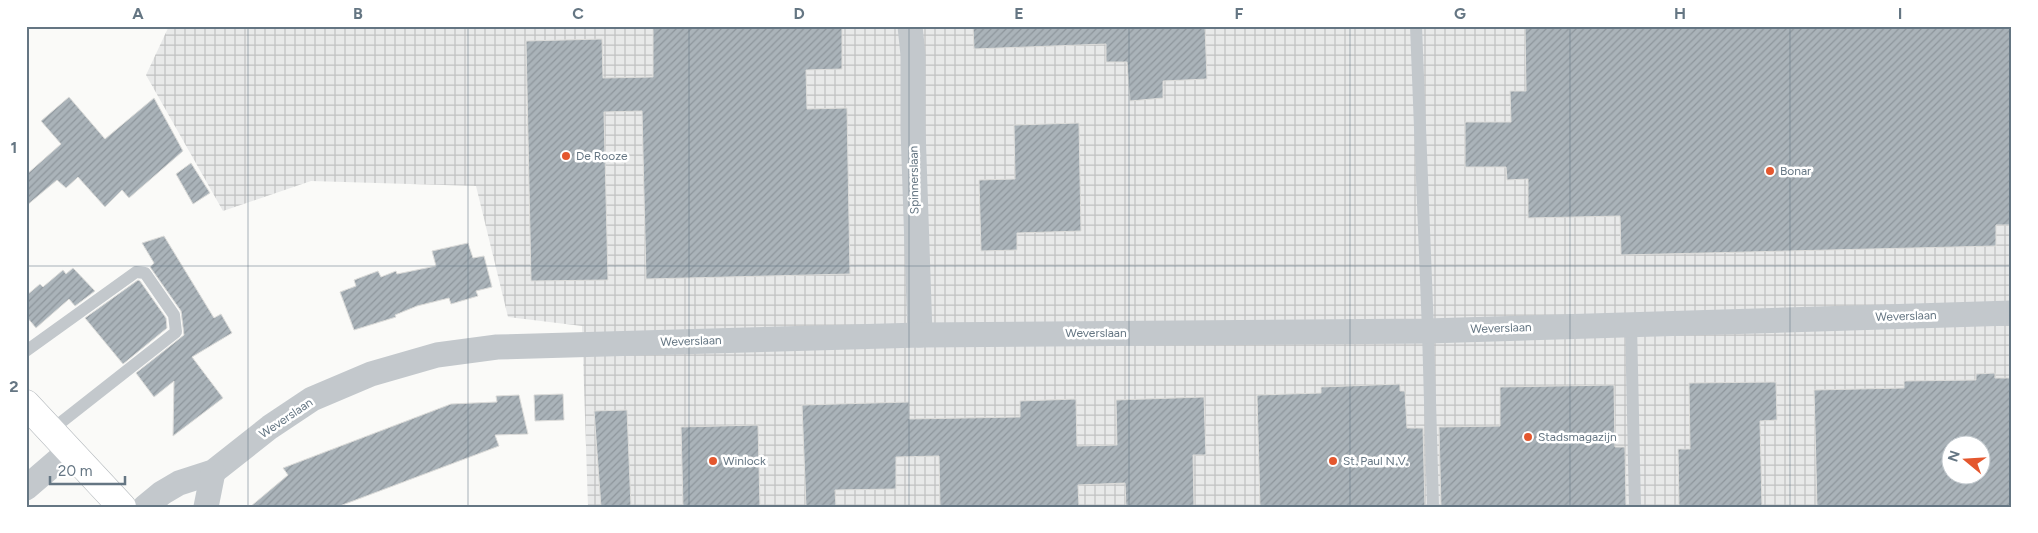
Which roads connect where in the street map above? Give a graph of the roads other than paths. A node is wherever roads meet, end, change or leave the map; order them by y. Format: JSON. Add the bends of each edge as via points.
{"nodes":[{"id":1,"x":910,"y":26,"type":"edge"},
{"id":2,"x":1416,"y":26,"type":"edge"},
{"id":3,"x":2012,"y":313,"type":"edge"},
{"id":4,"x":1631,"y":324,"type":"junction"},
{"id":5,"x":1428,"y":330,"type":"junction"},
{"id":6,"x":920,"y":335,"type":"junction"},
{"id":7,"x":26,"y":351,"type":"edge"},
{"id":8,"x":26,"y":404,"type":"edge"},
{"id":9,"x":50,"y":431,"type":"junction"},
{"id":10,"x":69,"y":451,"type":"junction"},
{"id":11,"x":213,"y":472,"type":"junction"},
{"id":12,"x":26,"y":488,"type":"edge"},
{"id":13,"x":122,"y":507,"type":"edge"},
{"id":14,"x":145,"y":507,"type":"edge"},
{"id":15,"x":206,"y":507,"type":"edge"},
{"id":16,"x":1433,"y":507,"type":"edge"},
{"id":17,"x":1635,"y":507,"type":"edge"}],
"edges":[{"from":1,"to":6,"type":"street","name":"Spinnerslaan"},
{"from":2,"to":5,"type":"lane"},
{"from":3,"to":4,"type":"street","name":"Weverslaan"},
{"from":4,"to":5,"type":"street","name":"Weverslaan"},
{"from":4,"to":17,"type":"lane"},
{"from":5,"to":6,"type":"street","name":"Weverslaan"},
{"from":5,"to":16,"type":"lane"},
{"from":6,"to":11,"type":"street","name":"Weverslaan","via":[[497,347],[438,355],[371,374],[312,399]]},
{"from":7,"to":9,"type":"lane","via":[[136,272],[144,273],[174,315],[176,332]]},
{"from":8,"to":9,"type":"main road"},
{"from":9,"to":10,"type":"main road"},
{"from":10,"to":12,"type":"street"},
{"from":10,"to":13,"type":"main road"},
{"from":11,"to":14,"type":"street","name":"Weverslaan","via":[[178,482]]},
{"from":11,"to":15,"type":"street"}]}
